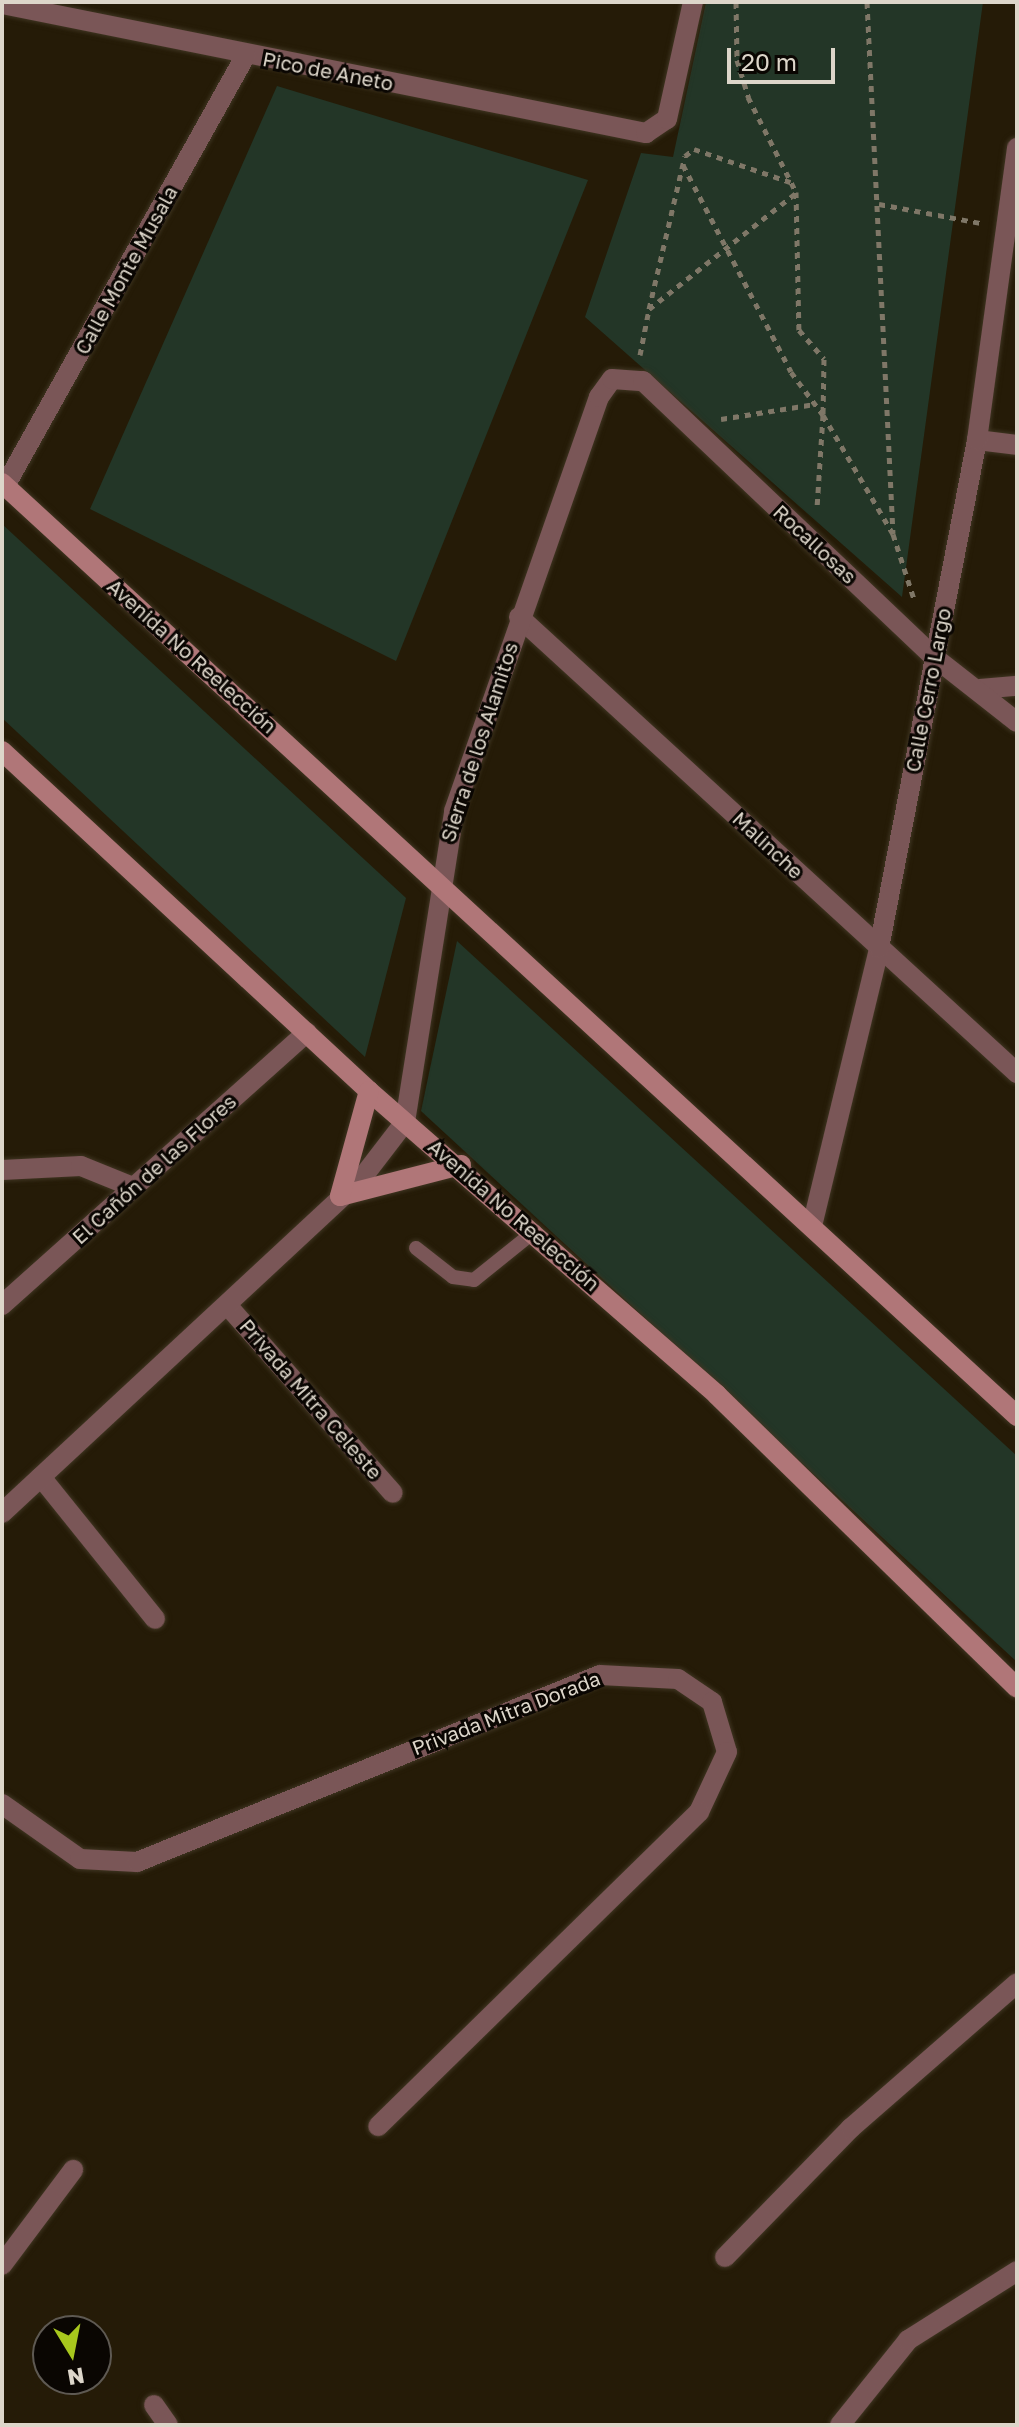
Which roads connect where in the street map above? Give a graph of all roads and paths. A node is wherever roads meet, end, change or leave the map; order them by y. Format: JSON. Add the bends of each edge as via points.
{"nodes":[{"id":1,"x":693,"y":2,"type":"edge"},
{"id":2,"x":736,"y":2,"type":"edge"},
{"id":3,"x":867,"y":2,"type":"edge"},
{"id":4,"x":2,"y":4,"type":"edge"},
{"id":5,"x":246,"y":55,"type":"junction"},
{"id":6,"x":1017,"y":148,"type":"edge"},
{"id":7,"x":683,"y":165,"type":"junction"},
{"id":8,"x":791,"y":183,"type":"junction"},
{"id":9,"x":796,"y":192,"type":"junction"},
{"id":10,"x":1014,"y":194,"type":"edge"},
{"id":11,"x":879,"y":204,"type":"junction"},
{"id":12,"x":1006,"y":228,"type":"junction"},
{"id":13,"x":727,"y":247,"type":"junction"},
{"id":14,"x":649,"y":309,"type":"junction"},
{"id":15,"x":635,"y":377,"type":"junction"},
{"id":16,"x":815,"y":404,"type":"junction"},
{"id":17,"x":823,"y":415,"type":"junction"},
{"id":18,"x":692,"y":428,"type":"junction"},
{"id":19,"x":977,"y":440,"type":"junction"},
{"id":20,"x":1017,"y":445,"type":"edge"},
{"id":21,"x":4,"y":484,"type":"edge"},
{"id":22,"x":893,"y":534,"type":"junction"},
{"id":23,"x":810,"y":540,"type":"junction"},
{"id":24,"x":519,"y":617,"type":"junction"},
{"id":25,"x":934,"y":657,"type":"junction"},
{"id":26,"x":1017,"y":686,"type":"edge"},
{"id":27,"x":980,"y":689,"type":"junction"},
{"id":28,"x":1017,"y":722,"type":"edge"},
{"id":29,"x":2,"y":751,"type":"edge"},
{"id":30,"x":440,"y":881,"type":"junction"},
{"id":31,"x":879,"y":948,"type":"junction"},
{"id":32,"x":307,"y":1032,"type":"junction"},
{"id":33,"x":1017,"y":1073,"type":"edge"},
{"id":34,"x":369,"y":1091,"type":"junction"},
{"id":35,"x":405,"y":1122,"type":"junction"},
{"id":36,"x":461,"y":1165,"type":"junction"},
{"id":37,"x":2,"y":1170,"type":"edge"},
{"id":38,"x":133,"y":1187,"type":"junction"},
{"id":39,"x":340,"y":1196,"type":"junction"},
{"id":40,"x":812,"y":1226,"type":"junction"},
{"id":41,"x":535,"y":1231,"type":"junction"},
{"id":42,"x":416,"y":1248,"type":"dead end"},
{"id":43,"x":2,"y":1305,"type":"edge"},
{"id":44,"x":228,"y":1306,"type":"junction"},
{"id":45,"x":1017,"y":1416,"type":"edge"},
{"id":46,"x":41,"y":1477,"type":"junction"},
{"id":47,"x":393,"y":1493,"type":"dead end"},
{"id":48,"x":2,"y":1513,"type":"edge"},
{"id":49,"x":155,"y":1619,"type":"dead end"},
{"id":50,"x":1017,"y":1688,"type":"edge"},
{"id":51,"x":2,"y":1804,"type":"edge"},
{"id":52,"x":1017,"y":1983,"type":"edge"},
{"id":53,"x":378,"y":2126,"type":"dead end"},
{"id":54,"x":73,"y":2170,"type":"dead end"},
{"id":55,"x":725,"y":2257,"type":"dead end"},
{"id":56,"x":2,"y":2265,"type":"edge"},
{"id":57,"x":1017,"y":2271,"type":"edge"},
{"id":58,"x":154,"y":2405,"type":"dead end"},
{"id":59,"x":168,"y":2425,"type":"edge"},
{"id":60,"x":840,"y":2425,"type":"edge"}],
"edges":[{"from":1,"to":5,"type":"street","name":"Pico de Aneto","via":[[667,119],[655,131]]},
{"from":2,"to":8,"type":"path","via":[[737,60]]},
{"from":3,"to":11,"type":"path"},
{"from":4,"to":5,"type":"street","name":"Pico de Aneto"},
{"from":5,"to":21,"type":"street","name":"Calle Monte Musala"},
{"from":6,"to":10,"type":"street","name":"Calle Cerro Largo"},
{"from":7,"to":8,"type":"path","via":[[694,149]]},
{"from":7,"to":13,"type":"path"},
{"from":7,"to":14,"type":"path"},
{"from":8,"to":9,"type":"path"},
{"from":9,"to":13,"type":"path"},
{"from":9,"to":17,"type":"path","via":[[799,330],[824,359]]},
{"from":10,"to":12,"type":"street","name":"Calle Cerro Largo"},
{"from":11,"to":12,"type":"path"},
{"from":11,"to":22,"type":"path"},
{"from":12,"to":19,"type":"street","name":"Calle Cerro Largo"},
{"from":13,"to":14,"type":"path"},
{"from":13,"to":16,"type":"path"},
{"from":14,"to":15,"type":"path"},
{"from":15,"to":18,"type":"street","name":"Rocallosas"},
{"from":15,"to":24,"type":"street","name":"Sierra de los Alamitos","via":[[612,379]]},
{"from":16,"to":17,"type":"path"},
{"from":16,"to":18,"type":"path"},
{"from":17,"to":22,"type":"path"},
{"from":17,"to":23,"type":"path"},
{"from":18,"to":23,"type":"street","name":"Rocallosas"},
{"from":19,"to":20,"type":"street"},
{"from":19,"to":25,"type":"street","name":"Calle Cerro Largo"},
{"from":21,"to":30,"type":"street","name":"Avenida No Reelección"},
{"from":22,"to":25,"type":"path"},
{"from":23,"to":25,"type":"street","name":"Rocallosas"},
{"from":24,"to":30,"type":"street","name":"Sierra de los Alamitos","via":[[454,811]]},
{"from":24,"to":31,"type":"street","name":"Malinche"},
{"from":25,"to":27,"type":"street","name":"Rocallosas"},
{"from":25,"to":31,"type":"street","name":"Calle Cerro Largo"},
{"from":26,"to":27,"type":"street"},
{"from":27,"to":28,"type":"street","name":"Rocallosas"},
{"from":29,"to":32,"type":"street","name":"Avenida No Reelección"},
{"from":30,"to":35,"type":"street","name":"Sierra de los Alamitos"},
{"from":30,"to":40,"type":"street","name":"Avenida No Reelección"},
{"from":31,"to":33,"type":"street","name":"Malinche"},
{"from":31,"to":40,"type":"street","name":"Calle Cerro Largo"},
{"from":32,"to":34,"type":"street","name":"Avenida No Reelección"},
{"from":32,"to":38,"type":"street","name":"El Cañón de las Flores"},
{"from":34,"to":35,"type":"street","name":"Avenida No Reelección"},
{"from":34,"to":39,"type":"street"},
{"from":35,"to":36,"type":"street","name":"Avenida No Reelección"},
{"from":35,"to":39,"type":"street"},
{"from":36,"to":39,"type":"street"},
{"from":36,"to":41,"type":"street","name":"Avenida No Reelección"},
{"from":37,"to":38,"type":"street","via":[[81,1166]]},
{"from":38,"to":43,"type":"street","name":"El Cañón de las Flores"},
{"from":39,"to":44,"type":"street"},
{"from":40,"to":45,"type":"street","name":"Avenida No Reelección"},
{"from":41,"to":42,"type":"lane","via":[[474,1280],[453,1277]]},
{"from":41,"to":50,"type":"street","name":"Avenida No Reelección","via":[[717,1395]]},
{"from":44,"to":46,"type":"street"},
{"from":44,"to":47,"type":"street","name":"Privada Mitra Celeste"},
{"from":46,"to":48,"type":"street"},
{"from":46,"to":49,"type":"street"},
{"from":51,"to":53,"type":"street","name":"Privada Mitra Dorada","via":[[80,1859],[137,1862],[600,1675],[678,1679],[712,1702],[727,1752],[699,1812]]},
{"from":52,"to":55,"type":"street","via":[[851,2128]]},
{"from":54,"to":56,"type":"street"},
{"from":57,"to":60,"type":"street","via":[[908,2340]]},
{"from":58,"to":59,"type":"street"}]}
